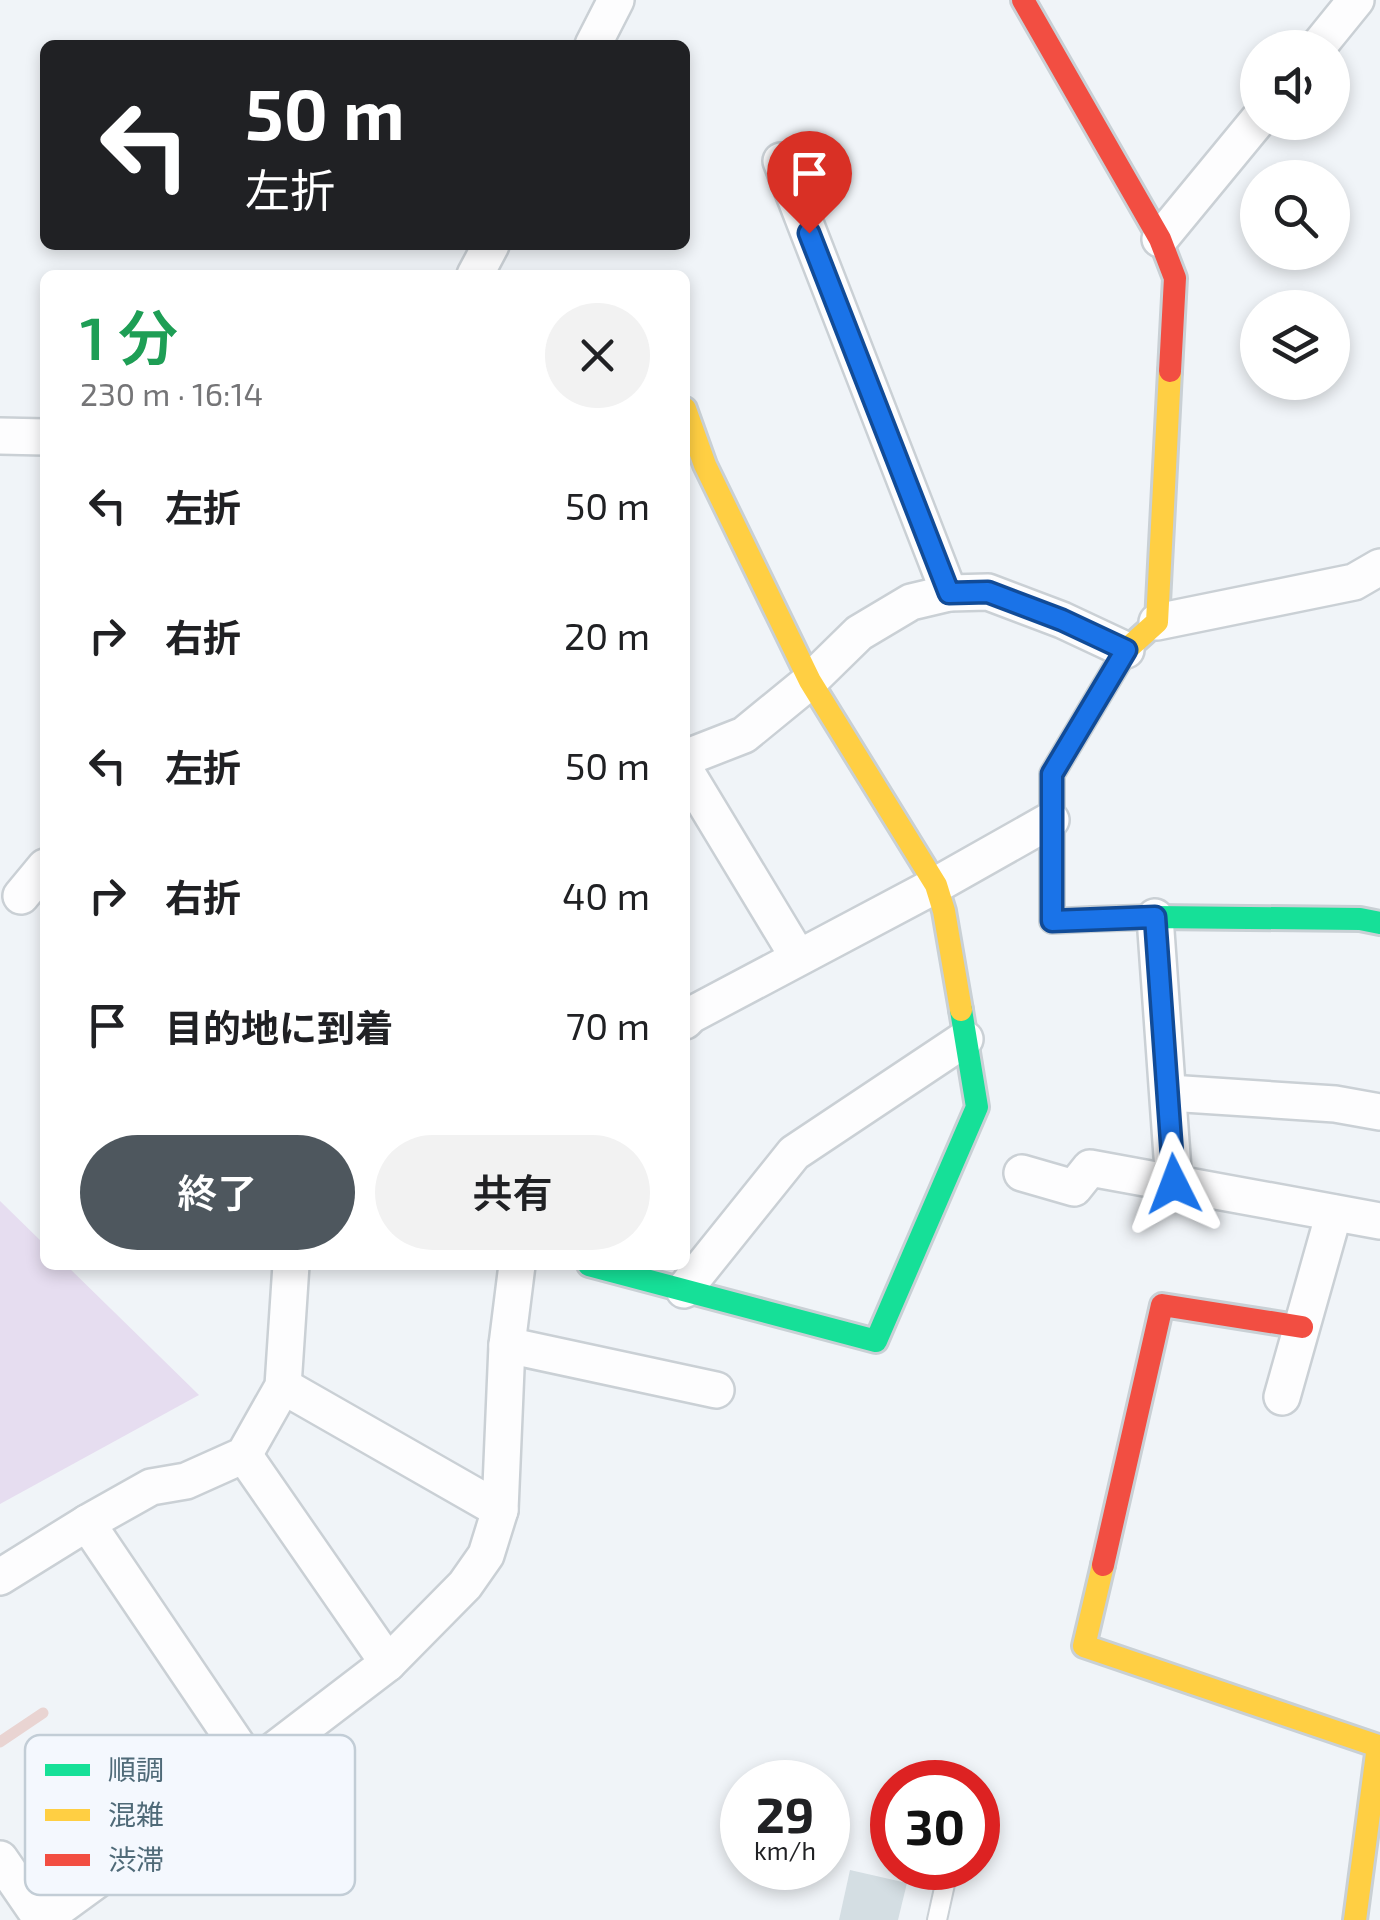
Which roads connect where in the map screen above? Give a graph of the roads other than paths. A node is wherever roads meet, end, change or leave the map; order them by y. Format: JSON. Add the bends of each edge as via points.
{"nodes":[{"id":1,"x":616,"y":0,"type":"edge"},
{"id":2,"x":1023,"y":0,"type":"edge"},
{"id":3,"x":1356,"y":0,"type":"edge"},
{"id":4,"x":1332,"y":30,"type":"edge"},
{"id":5,"x":596,"y":40,"type":"edge"},
{"id":6,"x":1242,"y":140,"type":"edge"},
{"id":7,"x":781,"y":161,"type":"dead end"},
{"id":8,"x":1160,"y":239,"type":"junction"},
{"id":9,"x":0,"y":436,"type":"edge"},
{"id":10,"x":40,"y":437,"type":"edge"},
{"id":11,"x":690,"y":438,"type":"edge"},
{"id":12,"x":695,"y":468,"type":"edge"},
{"id":13,"x":1380,"y":567,"type":"edge"},
{"id":14,"x":949,"y":593,"type":"junction"},
{"id":15,"x":1156,"y":622,"type":"junction"},
{"id":16,"x":1126,"y":650,"type":"junction"},
{"id":17,"x":810,"y":682,"type":"junction"},
{"id":18,"x":690,"y":756,"type":"edge"},
{"id":19,"x":690,"y":778,"type":"edge"},
{"id":20,"x":1051,"y":820,"type":"junction"},
{"id":21,"x":40,"y":873,"type":"edge"},
{"id":22,"x":936,"y":886,"type":"junction"},
{"id":23,"x":21,"y":896,"type":"dead end"},
{"id":24,"x":1155,"y":917,"type":"junction"},
{"id":25,"x":1380,"y":923,"type":"edge"},
{"id":26,"x":798,"y":957,"type":"junction"},
{"id":27,"x":690,"y":1015,"type":"edge"},
{"id":28,"x":965,"y":1038,"type":"junction"},
{"id":29,"x":1169,"y":1093,"type":"junction"},
{"id":30,"x":1380,"y":1112,"type":"edge"},
{"id":31,"x":1022,"y":1172,"type":"dead end"},
{"id":32,"x":1174,"y":1184,"type":"junction"},
{"id":33,"x":1334,"y":1213,"type":"junction"},
{"id":34,"x":1380,"y":1221,"type":"edge"},
{"id":35,"x":291,"y":1270,"type":"edge"},
{"id":36,"x":516,"y":1270,"type":"edge"},
{"id":37,"x":608,"y":1270,"type":"edge"},
{"id":38,"x":684,"y":1290,"type":"junction"},
{"id":39,"x":1302,"y":1327,"type":"junction"},
{"id":40,"x":507,"y":1345,"type":"junction"},
{"id":41,"x":283,"y":1386,"type":"junction"},
{"id":42,"x":716,"y":1390,"type":"dead end"},
{"id":43,"x":1282,"y":1397,"type":"dead end"},
{"id":44,"x":244,"y":1454,"type":"junction"},
{"id":45,"x":500,"y":1510,"type":"junction"},
{"id":46,"x":87,"y":1523,"type":"junction"},
{"id":47,"x":0,"y":1577,"type":"edge"},
{"id":48,"x":388,"y":1663,"type":"junction"},
{"id":49,"x":230,"y":1735,"type":"edge"},
{"id":50,"x":295,"y":1735,"type":"edge"},
{"id":51,"x":0,"y":1859,"type":"edge"},
{"id":52,"x":944,"y":1890,"type":"edge"},
{"id":53,"x":77,"y":1895,"type":"edge"},
{"id":54,"x":42,"y":1920,"type":"edge"},
{"id":55,"x":937,"y":1920,"type":"edge"},
{"id":56,"x":1356,"y":1920,"type":"edge"}],
"edges":[{"from":1,"to":5,"type":"street"},
{"from":2,"to":8,"type":"street"},
{"from":3,"to":4,"type":"street"},
{"from":6,"to":8,"type":"street"},
{"from":7,"to":14,"type":"street"},
{"from":8,"to":15,"type":"street","via":[[1176,278]]},
{"from":9,"to":10,"type":"street"},
{"from":11,"to":12,"type":"street"},
{"from":12,"to":17,"type":"street"},
{"from":13,"to":15,"type":"street","via":[[1354,582]]},
{"from":14,"to":16,"type":"street","via":[[988,592]]},
{"from":14,"to":17,"type":"street","via":[[911,602],[859,632]]},
{"from":15,"to":16,"type":"street"},
{"from":16,"to":20,"type":"street","via":[[1052,774]]},
{"from":17,"to":18,"type":"street","via":[[744,735]]},
{"from":17,"to":22,"type":"street"},
{"from":19,"to":26,"type":"street"},
{"from":20,"to":22,"type":"street"},
{"from":20,"to":24,"type":"street","via":[[1052,921]]},
{"from":21,"to":23,"type":"street"},
{"from":22,"to":26,"type":"street"},
{"from":22,"to":28,"type":"street"},
{"from":24,"to":25,"type":"street"},
{"from":24,"to":29,"type":"street"},
{"from":26,"to":27,"type":"street"},
{"from":28,"to":38,"type":"street","via":[[794,1154]]},
{"from":28,"to":38,"type":"street","via":[[976,1106],[876,1342]]},
{"from":29,"to":30,"type":"street"},
{"from":29,"to":32,"type":"street"},
{"from":31,"to":32,"type":"street","via":[[1074,1188],[1090,1168]]},
{"from":32,"to":33,"type":"street"},
{"from":33,"to":34,"type":"street"},
{"from":33,"to":39,"type":"street"},
{"from":35,"to":41,"type":"street"},
{"from":36,"to":40,"type":"street"},
{"from":37,"to":38,"type":"street"},
{"from":39,"to":43,"type":"street"},
{"from":39,"to":56,"type":"street","via":[[1162,1305],[1084,1646],[1378,1746]]},
{"from":40,"to":42,"type":"street"},
{"from":40,"to":45,"type":"street"},
{"from":41,"to":44,"type":"street"},
{"from":41,"to":45,"type":"street"},
{"from":44,"to":46,"type":"street","via":[[186,1480],[151,1487]]},
{"from":44,"to":48,"type":"street"},
{"from":45,"to":48,"type":"street","via":[[486,1555],[465,1585]]},
{"from":46,"to":47,"type":"street"},
{"from":46,"to":49,"type":"street"},
{"from":48,"to":50,"type":"street"},
{"from":51,"to":54,"type":"street"},
{"from":52,"to":55,"type":"lane"},
{"from":53,"to":54,"type":"street"}]}
